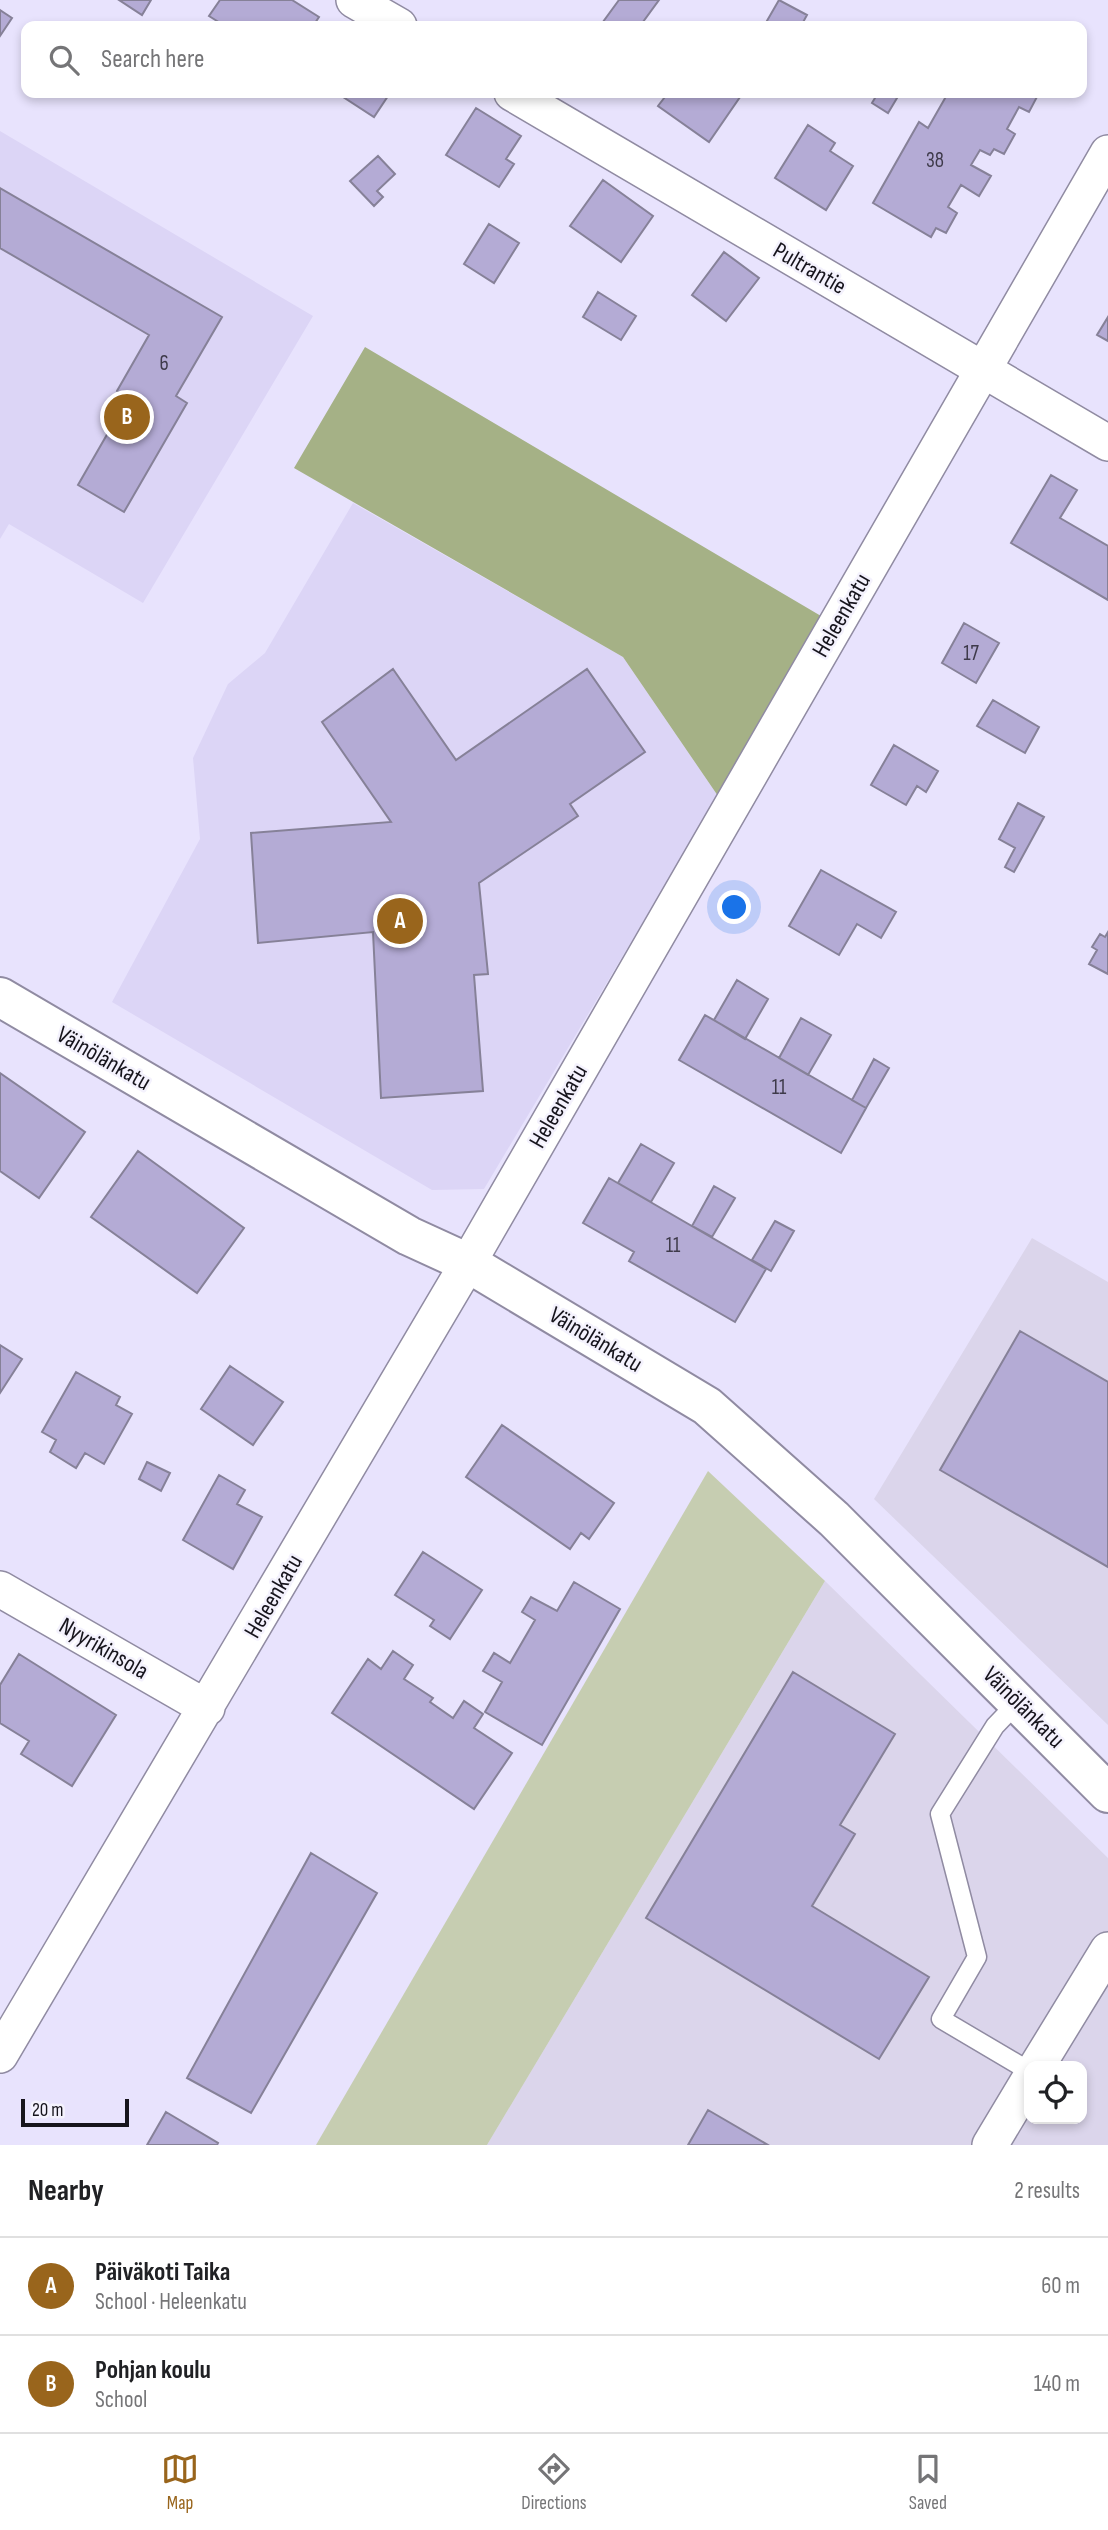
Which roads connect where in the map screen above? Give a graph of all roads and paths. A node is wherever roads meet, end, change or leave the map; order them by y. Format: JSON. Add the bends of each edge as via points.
{"nodes":[{"id":1,"x":354,"y":0,"type":"edge"},
{"id":2,"x":390,"y":21,"type":"edge"},
{"id":3,"x":521,"y":98,"type":"edge"},
{"id":4,"x":1108,"y":153,"type":"edge"},
{"id":5,"x":982,"y":369,"type":"junction"},
{"id":6,"x":1108,"y":443,"type":"edge"},
{"id":7,"x":0,"y":997,"type":"edge"},
{"id":8,"x":468,"y":1263,"type":"junction"},
{"id":9,"x":0,"y":1589,"type":"edge"},
{"id":10,"x":1019,"y":1702,"type":"junction"},
{"id":11,"x":207,"y":1707,"type":"junction"},
{"id":12,"x":1108,"y":1793,"type":"edge"},
{"id":13,"x":1108,"y":1950,"type":"edge"},
{"id":14,"x":0,"y":2055,"type":"edge"},
{"id":15,"x":1040,"y":2061,"type":"edge"},
{"id":16,"x":1024,"y":2068,"type":"edge"},
{"id":17,"x":1024,"y":2088,"type":"edge"},
{"id":18,"x":990,"y":2145,"type":"edge"}],
"edges":[{"from":1,"to":2,"type":"street"},
{"from":3,"to":5,"type":"street","name":"Pultrantie"},
{"from":4,"to":5,"type":"street","name":"Heleenkatu"},
{"from":5,"to":6,"type":"street","name":"Pultrantie"},
{"from":5,"to":8,"type":"street","name":"Heleenkatu"},
{"from":7,"to":8,"type":"street","name":"Väinölänkatu","via":[[409,1236]]},
{"from":8,"to":10,"type":"street","name":"Väinölänkatu","via":[[707,1406],[834,1519]]},
{"from":8,"to":11,"type":"street","name":"Heleenkatu"},
{"from":9,"to":11,"type":"street","name":"Nyyrikinsola"},
{"from":10,"to":12,"type":"street","name":"Väinölänkatu"},
{"from":10,"to":16,"type":"lane","via":[[995,1726],[940,1814],[977,1957],[941,2019]]},
{"from":11,"to":14,"type":"street","name":"Heleenkatu"},
{"from":13,"to":15,"type":"street"},
{"from":17,"to":18,"type":"street"}]}
